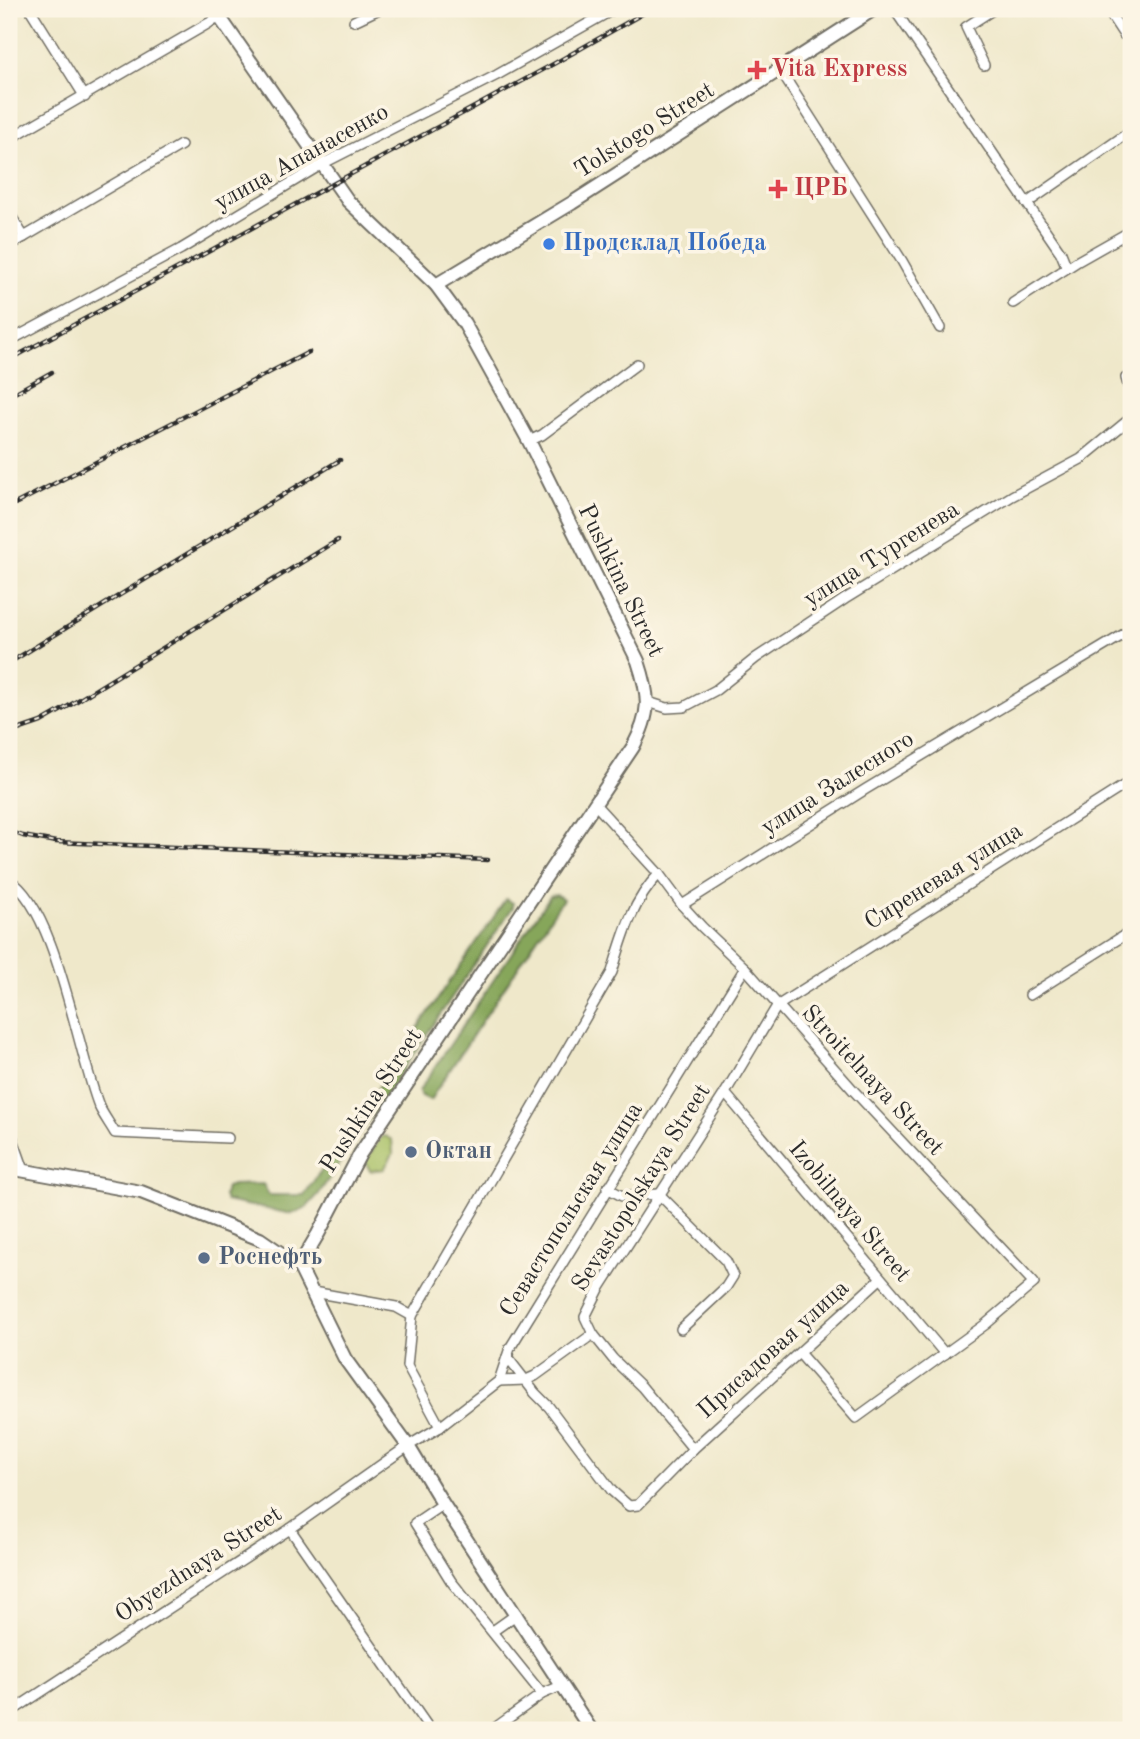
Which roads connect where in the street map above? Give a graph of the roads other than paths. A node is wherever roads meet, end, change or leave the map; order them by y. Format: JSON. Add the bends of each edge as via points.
{"nodes":[{"id":1,"x":30,"y":9,"type":"edge"},
{"id":2,"x":379,"y":9,"type":"edge"},
{"id":3,"x":614,"y":9,"type":"edge"},
{"id":4,"x":874,"y":9,"type":"edge"},
{"id":5,"x":894,"y":9,"type":"edge"},
{"id":6,"x":994,"y":9,"type":"edge"},
{"id":7,"x":1107,"y":9,"type":"edge"},
{"id":8,"x":221,"y":11,"type":"edge"},
{"id":9,"x":354,"y":21,"type":"dead end"},
{"id":10,"x":1124,"y":35,"type":"dead end"},
{"id":11,"x":984,"y":65,"type":"dead end"},
{"id":12,"x":780,"y":70,"type":"junction"},
{"id":13,"x":85,"y":97,"type":"junction"},
{"id":14,"x":1131,"y":131,"type":"edge"},
{"id":15,"x":9,"y":139,"type":"edge"},
{"id":16,"x":181,"y":145,"type":"dead end"},
{"id":17,"x":324,"y":163,"type":"junction"},
{"id":18,"x":1027,"y":204,"type":"junction"},
{"id":19,"x":9,"y":213,"type":"edge"},
{"id":20,"x":1131,"y":231,"type":"edge"},
{"id":21,"x":24,"y":237,"type":"junction"},
{"id":22,"x":9,"y":246,"type":"edge"},
{"id":23,"x":1067,"y":268,"type":"junction"},
{"id":24,"x":436,"y":285,"type":"junction"},
{"id":25,"x":1013,"y":303,"type":"dead end"},
{"id":26,"x":940,"y":328,"type":"dead end"},
{"id":27,"x":9,"y":341,"type":"edge"},
{"id":28,"x":637,"y":364,"type":"dead end"},
{"id":29,"x":1131,"y":375,"type":"edge"},
{"id":30,"x":1131,"y":395,"type":"edge"},
{"id":31,"x":1131,"y":418,"type":"edge"},
{"id":32,"x":529,"y":441,"type":"junction"},
{"id":33,"x":1131,"y":630,"type":"edge"},
{"id":34,"x":648,"y":702,"type":"junction"},
{"id":35,"x":1131,"y":781,"type":"edge"},
{"id":36,"x":594,"y":803,"type":"junction"},
{"id":37,"x":659,"y":874,"type":"junction"},
{"id":38,"x":9,"y":880,"type":"edge"},
{"id":39,"x":682,"y":905,"type":"junction"},
{"id":40,"x":1131,"y":931,"type":"edge"},
{"id":41,"x":745,"y":968,"type":"junction"},
{"id":42,"x":1030,"y":995,"type":"dead end"},
{"id":43,"x":777,"y":1006,"type":"junction"},
{"id":44,"x":725,"y":1093,"type":"junction"},
{"id":45,"x":9,"y":1128,"type":"edge"},
{"id":46,"x":228,"y":1138,"type":"dead end"},
{"id":47,"x":9,"y":1168,"type":"edge"},
{"id":48,"x":24,"y":1170,"type":"junction"},
{"id":49,"x":607,"y":1188,"type":"junction"},
{"id":50,"x":659,"y":1194,"type":"junction"},
{"id":51,"x":299,"y":1266,"type":"junction"},
{"id":52,"x":880,"y":1279,"type":"junction"},
{"id":53,"x":313,"y":1292,"type":"junction"},
{"id":54,"x":412,"y":1316,"type":"junction"},
{"id":55,"x":681,"y":1329,"type":"dead end"},
{"id":56,"x":593,"y":1334,"type":"junction"},
{"id":57,"x":800,"y":1354,"type":"junction"},
{"id":58,"x":945,"y":1354,"type":"junction"},
{"id":59,"x":507,"y":1357,"type":"junction"},
{"id":60,"x":526,"y":1380,"type":"junction"},
{"id":61,"x":499,"y":1381,"type":"junction"},
{"id":62,"x":440,"y":1427,"type":"junction"},
{"id":63,"x":408,"y":1446,"type":"junction"},
{"id":64,"x":693,"y":1449,"type":"junction"},
{"id":65,"x":443,"y":1504,"type":"junction"},
{"id":66,"x":290,"y":1529,"type":"junction"},
{"id":67,"x":517,"y":1614,"type":"junction"},
{"id":68,"x":493,"y":1631,"type":"junction"},
{"id":69,"x":561,"y":1686,"type":"junction"},
{"id":70,"x":542,"y":1694,"type":"junction"},
{"id":71,"x":9,"y":1713,"type":"edge"},
{"id":72,"x":430,"y":1730,"type":"edge"},
{"id":73,"x":492,"y":1730,"type":"edge"},
{"id":74,"x":591,"y":1730,"type":"edge"}],
"edges":[{"from":1,"to":13,"type":"street"},
{"from":2,"to":9,"type":"street"},
{"from":3,"to":17,"type":"street","name":"улица Апанасенко"},
{"from":4,"to":12,"type":"main road","name":"Tolstogo Street"},
{"from":5,"to":18,"type":"street"},
{"from":6,"to":11,"type":"street","via":[[967,27]]},
{"from":7,"to":10,"type":"street"},
{"from":8,"to":13,"type":"street"},
{"from":8,"to":17,"type":"main road","name":"Pushkina Street"},
{"from":12,"to":24,"type":"main road","name":"Tolstogo Street"},
{"from":12,"to":26,"type":"street"},
{"from":13,"to":15,"type":"street"},
{"from":14,"to":18,"type":"street"},
{"from":16,"to":21,"type":"street"},
{"from":17,"to":24,"type":"main road","name":"Pushkina Street","via":[[348,201]]},
{"from":17,"to":27,"type":"street","name":"улица Апанасенко","via":[[181,248]]},
{"from":18,"to":23,"type":"street"},
{"from":19,"to":21,"type":"street"},
{"from":20,"to":23,"type":"street"},
{"from":21,"to":22,"type":"street"},
{"from":23,"to":25,"type":"street"},
{"from":24,"to":32,"type":"main road","name":"Pushkina Street","via":[[464,323]]},
{"from":28,"to":32,"type":"street"},
{"from":29,"to":30,"type":"street","via":[[1126,378]]},
{"from":31,"to":34,"type":"street","name":"улица Тургенева","via":[[1081,459],[845,599],[716,690],[684,707]]},
{"from":32,"to":34,"type":"main road","name":"Pushkina Street","via":[[638,661]]},
{"from":33,"to":39,"type":"street","name":"улица Залесного"},
{"from":34,"to":36,"type":"main road","name":"Pushkina Street","via":[[645,726]]},
{"from":35,"to":43,"type":"street","name":"Сиреневая улица"},
{"from":36,"to":37,"type":"street"},
{"from":36,"to":51,"type":"main road","name":"Pushkina Street","via":[[360,1154]]},
{"from":37,"to":39,"type":"street"},
{"from":37,"to":54,"type":"street","via":[[628,920],[612,972]]},
{"from":38,"to":46,"type":"street","via":[[37,911],[99,1107],[115,1133]]},
{"from":39,"to":41,"type":"street","name":"Stroitelnaya Street"},
{"from":40,"to":42,"type":"street"},
{"from":41,"to":43,"type":"street","name":"Stroitelnaya Street"},
{"from":41,"to":49,"type":"street","name":"Севастопольская улица"},
{"from":43,"to":44,"type":"street","name":"Sevastopolskaya Street"},
{"from":43,"to":58,"type":"street","name":"Stroitelnaya Street","via":[[1034,1283]]},
{"from":44,"to":50,"type":"street","name":"Sevastopolskaya Street"},
{"from":44,"to":52,"type":"street","name":"Izobilnaya Street"},
{"from":45,"to":48,"type":"street"},
{"from":47,"to":48,"type":"main road"},
{"from":48,"to":51,"type":"main road","via":[[141,1192],[260,1239]]},
{"from":49,"to":50,"type":"street","via":[[622,1196]]},
{"from":49,"to":59,"type":"street","name":"Севастопольская улица"},
{"from":50,"to":55,"type":"street","via":[[726,1261],[733,1276]]},
{"from":50,"to":56,"type":"street","name":"Sevastopolskaya Street","via":[[585,1317]]},
{"from":51,"to":53,"type":"main road"},
{"from":52,"to":57,"type":"street","name":"Присадовая улица"},
{"from":52,"to":58,"type":"street","name":"Izobilnaya Street"},
{"from":53,"to":54,"type":"street","via":[[396,1307]]},
{"from":53,"to":63,"type":"main road","via":[[345,1359]]},
{"from":54,"to":62,"type":"street","via":[[407,1366]]},
{"from":56,"to":60,"type":"street","name":"Sevastopolskaya Street"},
{"from":56,"to":64,"type":"street","name":"Присадовая улица"},
{"from":57,"to":58,"type":"street","via":[[856,1418]]},
{"from":57,"to":64,"type":"street","name":"Присадовая улица"},
{"from":59,"to":60,"type":"street","name":"Присадовая улица"},
{"from":59,"to":61,"type":"street","name":"Севастопольская улица"},
{"from":60,"to":61,"type":"street"},
{"from":60,"to":64,"type":"street","name":"Присадовая улица","via":[[612,1491],[629,1506],[638,1505]]},
{"from":61,"to":62,"type":"street"},
{"from":62,"to":63,"type":"street"},
{"from":63,"to":65,"type":"main road"},
{"from":63,"to":66,"type":"street","name":"Obyezdnaya Street"},
{"from":65,"to":67,"type":"main road"},
{"from":65,"to":68,"type":"street","via":[[415,1523],[451,1581]]},
{"from":66,"to":71,"type":"street","name":"Obyezdnaya Street"},
{"from":66,"to":72,"type":"street"},
{"from":67,"to":68,"type":"street"},
{"from":67,"to":69,"type":"main road"},
{"from":68,"to":70,"type":"street"},
{"from":69,"to":70,"type":"street"},
{"from":69,"to":74,"type":"main road"},
{"from":70,"to":73,"type":"street"}]}
